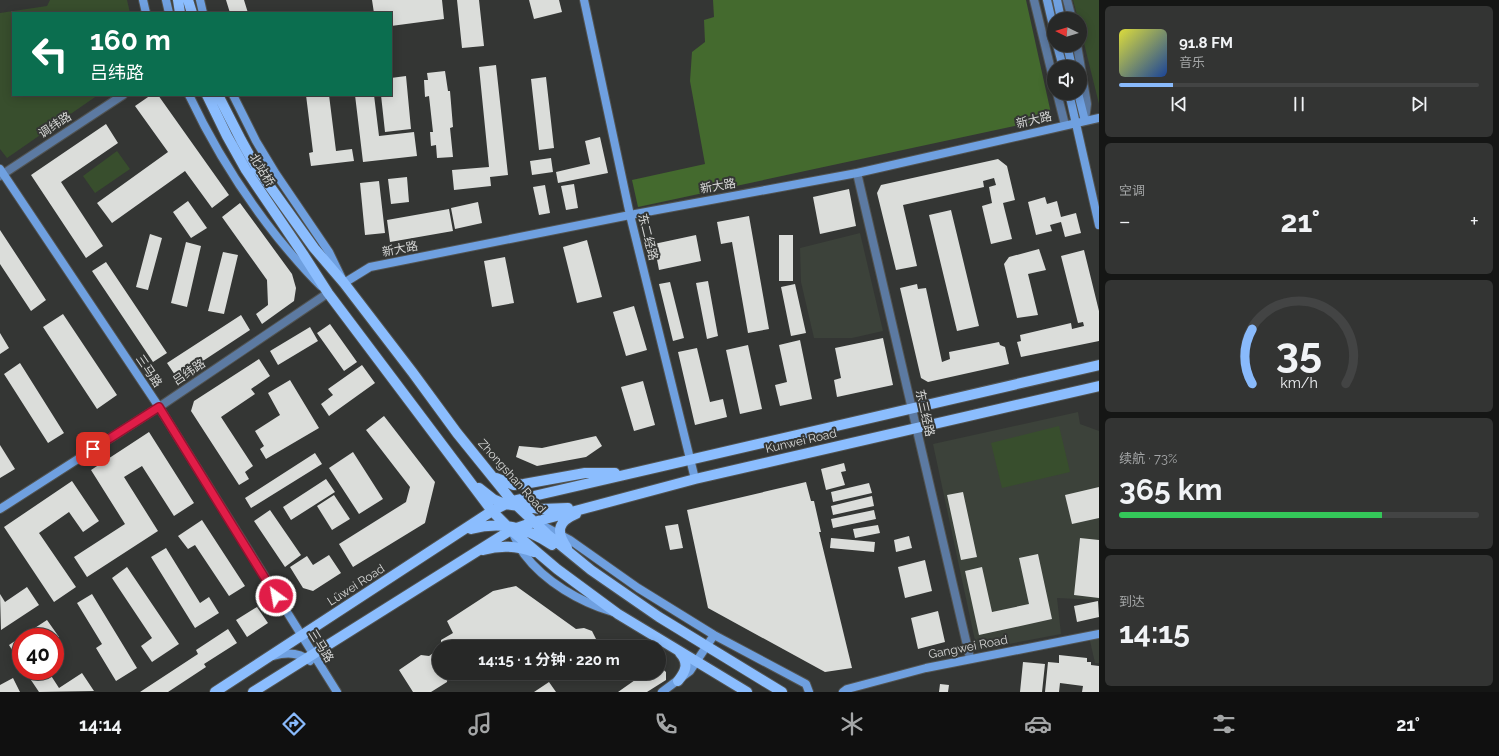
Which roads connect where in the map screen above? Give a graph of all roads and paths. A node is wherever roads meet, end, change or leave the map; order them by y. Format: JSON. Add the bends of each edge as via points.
{"nodes":[{"id":1,"x":143,"y":0,"type":"edge"},
{"id":2,"x":166,"y":0,"type":"edge"},
{"id":3,"x":178,"y":0,"type":"edge"},
{"id":4,"x":188,"y":0,"type":"edge"},
{"id":5,"x":200,"y":0,"type":"edge"},
{"id":6,"x":584,"y":0,"type":"edge"},
{"id":7,"x":1034,"y":0,"type":"edge"},
{"id":8,"x":1047,"y":0,"type":"edge"},
{"id":9,"x":1057,"y":0,"type":"edge"},
{"id":10,"x":1067,"y":0,"type":"edge"},
{"id":11,"x":146,"y":12,"type":"edge"},
{"id":12,"x":169,"y":12,"type":"edge"},
{"id":13,"x":180,"y":12,"type":"edge"},
{"id":14,"x":192,"y":12,"type":"edge"},
{"id":15,"x":203,"y":12,"type":"edge"},
{"id":16,"x":1050,"y":12,"type":"edge"},
{"id":17,"x":1060,"y":12,"type":"edge"},
{"id":18,"x":1070,"y":12,"type":"edge"},
{"id":19,"x":1078,"y":52,"type":"edge"},
{"id":20,"x":1049,"y":60,"type":"edge"},
{"id":21,"x":121,"y":96,"type":"edge"},
{"id":22,"x":190,"y":96,"type":"edge"},
{"id":23,"x":207,"y":96,"type":"edge"},
{"id":24,"x":219,"y":96,"type":"edge"},
{"id":25,"x":234,"y":96,"type":"edge"},
{"id":26,"x":1059,"y":100,"type":"edge"},
{"id":27,"x":1071,"y":100,"type":"edge"},
{"id":28,"x":1080,"y":100,"type":"edge"},
{"id":29,"x":1099,"y":118,"type":"edge"},
{"id":30,"x":1085,"y":121,"type":"junction"},
{"id":31,"x":1076,"y":123,"type":"junction"},
{"id":32,"x":1065,"y":125,"type":"junction"},
{"id":33,"x":1,"y":173,"type":"edge"},
{"id":34,"x":856,"y":173,"type":"junction"},
{"id":35,"x":630,"y":215,"type":"junction"},
{"id":36,"x":1099,"y":225,"type":"edge"},
{"id":37,"x":314,"y":248,"type":"joint"},
{"id":38,"x":344,"y":283,"type":"junction"},
{"id":39,"x":328,"y":293,"type":"junction"},
{"id":40,"x":1099,"y":365,"type":"edge"},
{"id":41,"x":1099,"y":386,"type":"edge"},
{"id":42,"x":159,"y":407,"type":"junction"},
{"id":43,"x":912,"y":409,"type":"junction"},
{"id":44,"x":916,"y":428,"type":"junction"},
{"id":45,"x":691,"y":460,"type":"junction"},
{"id":46,"x":462,"y":472,"type":"junction"},
{"id":47,"x":490,"y":474,"type":"junction"},
{"id":48,"x":627,"y":474,"type":"junction"},
{"id":49,"x":695,"y":479,"type":"junction"},
{"id":50,"x":512,"y":504,"type":"junction"},
{"id":51,"x":588,"y":507,"type":"junction"},
{"id":52,"x":0,"y":509,"type":"edge"},
{"id":53,"x":492,"y":511,"type":"junction"},
{"id":54,"x":534,"y":522,"type":"junction"},
{"id":55,"x":511,"y":528,"type":"junction"},
{"id":56,"x":458,"y":534,"type":"junction"},
{"id":57,"x":559,"y":534,"type":"junction"},
{"id":58,"x":520,"y":548,"type":"junction"},
{"id":59,"x":474,"y":553,"type":"junction"},
{"id":60,"x":540,"y":554,"type":"junction"},
{"id":61,"x":576,"y":559,"type":"junction"},
{"id":62,"x":618,"y":614,"type":"junction"},
{"id":63,"x":1099,"y":634,"type":"edge"},
{"id":64,"x":714,"y":635,"type":"junction"},
{"id":65,"x":301,"y":637,"type":"junction"},
{"id":66,"x":706,"y":646,"type":"junction"},
{"id":67,"x":678,"y":651,"type":"junction"},
{"id":68,"x":271,"y":656,"type":"junction"},
{"id":69,"x":309,"y":656,"type":"junction"},
{"id":70,"x":970,"y":658,"type":"junction"},
{"id":71,"x":696,"y":662,"type":"junction"},
{"id":72,"x":678,"y":681,"type":"junction"},
{"id":73,"x":215,"y":692,"type":"edge"},
{"id":74,"x":253,"y":692,"type":"edge"},
{"id":75,"x":337,"y":692,"type":"edge"},
{"id":76,"x":662,"y":692,"type":"edge"},
{"id":77,"x":747,"y":692,"type":"edge"},
{"id":78,"x":782,"y":692,"type":"edge"},
{"id":79,"x":809,"y":692,"type":"edge"},
{"id":80,"x":843,"y":692,"type":"edge"}],
"edges":[{"from":1,"to":11,"type":"street"},
{"from":2,"to":12,"type":"street"},
{"from":3,"to":13,"type":"main road"},
{"from":4,"to":14,"type":"main road"},
{"from":5,"to":15,"type":"street"},
{"from":6,"to":35,"type":"street","name":"东二经路"},
{"from":7,"to":20,"type":"street"},
{"from":8,"to":16,"type":"street"},
{"from":9,"to":17,"type":"street"},
{"from":10,"to":18,"type":"street"},
{"from":19,"to":30,"type":"street","via":[[1087,104]]},
{"from":21,"to":33,"type":"street","name":"调纬路"},
{"from":22,"to":39,"type":"street","via":[[214,144],[260,216],[303,270]]},
{"from":23,"to":39,"type":"main road","name":"北站桥","via":[[246,170]]},
{"from":24,"to":37,"type":"main road","name":"北站桥","via":[[256,167]]},
{"from":25,"to":38,"type":"street","via":[[256,141],[329,252]]},
{"from":26,"to":32,"type":"street"},
{"from":27,"to":31,"type":"street"},
{"from":28,"to":30,"type":"street"},
{"from":29,"to":30,"type":"street","name":"新大路"},
{"from":30,"to":31,"type":"street","name":"新大路"},
{"from":31,"to":32,"type":"street","name":"新大路"},
{"from":31,"to":36,"type":"street"},
{"from":32,"to":34,"type":"street","name":"新大路"},
{"from":33,"to":42,"type":"street","name":"三马路"},
{"from":34,"to":35,"type":"street","name":"新大路"},
{"from":34,"to":43,"type":"street","name":"东三经路"},
{"from":35,"to":38,"type":"street","name":"新大路","via":[[370,267]]},
{"from":35,"to":45,"type":"street","name":"东二经路"},
{"from":37,"to":38,"type":"main road","name":"Zhongshan Road"},
{"from":38,"to":47,"type":"main road","name":"Zhongshan Road"},
{"from":39,"to":42,"type":"street","name":"吕纬路"},
{"from":39,"to":46,"type":"main road"},
{"from":40,"to":43,"type":"main road","name":"Kunwei Road"},
{"from":41,"to":44,"type":"main road","name":"Kunwei Road"},
{"from":42,"to":52,"type":"street","name":"吕纬路"},
{"from":42,"to":65,"type":"street","name":"三马路"},
{"from":43,"to":44,"type":"street","name":"东三经路"},
{"from":43,"to":45,"type":"main road","name":"Kunwei Road"},
{"from":44,"to":49,"type":"main road","name":"Kunwei Road"},
{"from":44,"to":70,"type":"street","name":"东三经路"},
{"from":45,"to":48,"type":"main road","name":"Kunwei Road"},
{"from":45,"to":49,"type":"street","name":"东二经路"},
{"from":46,"to":50,"type":"main road","via":[[485,494]]},
{"from":46,"to":53,"type":"main road"},
{"from":47,"to":48,"type":"main road","via":[[498,480],[514,485],[585,473]]},
{"from":47,"to":50,"type":"main road","name":"Zhongshan Road"},
{"from":48,"to":50,"type":"main road","name":"Kunwei Road"},
{"from":49,"to":51,"type":"main road","name":"Kunwei Road"},
{"from":50,"to":51,"type":"main road","via":[[541,509]]},
{"from":50,"to":53,"type":"main road","name":"Lüwei Road"},
{"from":50,"to":54,"type":"main road","name":"Zhongshan Road"},
{"from":51,"to":54,"type":"main road","name":"Kunwei Road"},
{"from":51,"to":57,"type":"main road","via":[[566,519]]},
{"from":53,"to":55,"type":"main road"},
{"from":53,"to":56,"type":"main road","name":"Lüwei Road"},
{"from":54,"to":55,"type":"main road","name":"Kunwei Road"},
{"from":54,"to":57,"type":"street"},
{"from":54,"to":61,"type":"main road","name":"Zhongshan Road"},
{"from":55,"to":56,"type":"main road","via":[[483,526]]},
{"from":55,"to":58,"type":"street"},
{"from":55,"to":59,"type":"main road"},
{"from":55,"to":60,"type":"main road"},
{"from":55,"to":61,"type":"main road","via":[[543,539]]},
{"from":56,"to":65,"type":"main road","name":"Lüwei Road"},
{"from":57,"to":61,"type":"main road","via":[[566,548]]},
{"from":57,"to":64,"type":"street","via":[[638,588]]},
{"from":58,"to":59,"type":"main road","via":[[502,547]]},
{"from":58,"to":60,"type":"main road"},
{"from":58,"to":62,"type":"street","via":[[530,562],[550,580],[592,605]]},
{"from":59,"to":69,"type":"main road"},
{"from":60,"to":62,"type":"main road"},
{"from":61,"to":66,"type":"main road","name":"Zhongshan Road","via":[[659,617]]},
{"from":62,"to":67,"type":"main road"},
{"from":63,"to":70,"type":"street","name":"Gangwei Road"},
{"from":64,"to":66,"type":"street"},
{"from":64,"to":79,"type":"street","via":[[806,684]]},
{"from":65,"to":68,"type":"main road","name":"Lüwei Road"},
{"from":65,"to":69,"type":"street","name":"三马路"},
{"from":66,"to":71,"type":"street"},
{"from":66,"to":78,"type":"main road","name":"Zhongshan Road"},
{"from":67,"to":71,"type":"main road"},
{"from":67,"to":72,"type":"main road","via":[[685,659],[686,665]]},
{"from":68,"to":69,"type":"street","via":[[294,653]]},
{"from":68,"to":73,"type":"main road","name":"Lüwei Road"},
{"from":69,"to":74,"type":"main road"},
{"from":69,"to":75,"type":"street","name":"三马路"},
{"from":70,"to":80,"type":"street","name":"Gangwei Road"},
{"from":71,"to":72,"type":"street"},
{"from":71,"to":77,"type":"main road"},
{"from":72,"to":76,"type":"street"}]}
